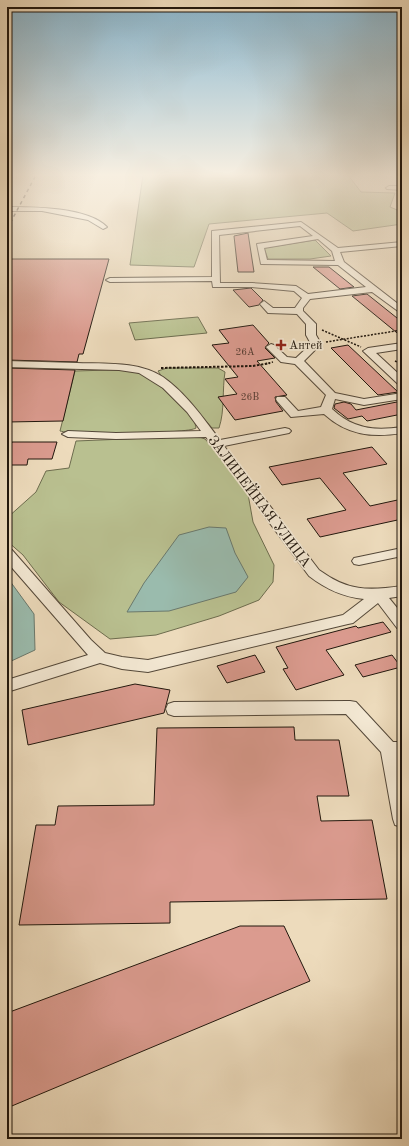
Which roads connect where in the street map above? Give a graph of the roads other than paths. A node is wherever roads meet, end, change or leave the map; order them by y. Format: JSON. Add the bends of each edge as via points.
{"nodes":[{"id":1,"x":259,"y":228,"type":"edge"},
{"id":2,"x":308,"y":228,"type":"edge"},
{"id":3,"x":320,"y":237,"type":"junction"},
{"id":4,"x":402,"y":244,"type":"edge"},
{"id":5,"x":336,"y":250,"type":"junction"},
{"id":6,"x":340,"y":263,"type":"junction"},
{"id":7,"x":110,"y":280,"type":"dead end"},
{"id":8,"x":216,"y":280,"type":"junction"},
{"id":9,"x":373,"y":289,"type":"junction"},
{"id":10,"x":306,"y":298,"type":"junction"},
{"id":11,"x":264,"y":304,"type":"dead end"},
{"id":12,"x":299,"y":311,"type":"junction"},
{"id":13,"x":402,"y":312,"type":"edge"},
{"id":14,"x":402,"y":346,"type":"edge"},
{"id":15,"x":271,"y":347,"type":"dead end"},
{"id":16,"x":298,"y":361,"type":"junction"},
{"id":17,"x":7,"y":364,"type":"edge"},
{"id":18,"x":402,"y":382,"type":"edge"},
{"id":19,"x":331,"y":395,"type":"junction"},
{"id":20,"x":402,"y":396,"type":"edge"},
{"id":21,"x":281,"y":399,"type":"dead end"},
{"id":22,"x":326,"y":410,"type":"junction"},
{"id":23,"x":285,"y":431,"type":"dead end"},
{"id":24,"x":68,"y":434,"type":"dead end"},
{"id":25,"x":209,"y":434,"type":"junction"},
{"id":26,"x":402,"y":436,"type":"edge"},
{"id":27,"x":217,"y":444,"type":"junction"},
{"id":28,"x":402,"y":552,"type":"edge"},
{"id":29,"x":7,"y":553,"type":"edge"},
{"id":30,"x":359,"y":561,"type":"dead end"},
{"id":31,"x":402,"y":591,"type":"edge"},
{"id":32,"x":379,"y":595,"type":"junction"},
{"id":33,"x":402,"y":624,"type":"edge"},
{"id":34,"x":100,"y":657,"type":"junction"},
{"id":35,"x":7,"y":686,"type":"edge"},
{"id":36,"x":174,"y":710,"type":"dead end"},
{"id":37,"x":395,"y":749,"type":"edge"},
{"id":38,"x":402,"y":819,"type":"edge"}],
"edges":[{"from":1,"to":8,"type":"street","via":[[216,233]]},
{"from":2,"to":3,"type":"street"},
{"from":3,"to":5,"type":"street"},
{"from":3,"to":6,"type":"street","via":[[260,246],[264,262]]},
{"from":4,"to":5,"type":"street"},
{"from":5,"to":6,"type":"street"},
{"from":6,"to":9,"type":"street"},
{"from":7,"to":8,"type":"street"},
{"from":8,"to":10,"type":"street","via":[[216,285],[296,289]]},
{"from":9,"to":10,"type":"street"},
{"from":9,"to":13,"type":"street"},
{"from":10,"to":12,"type":"street"},
{"from":11,"to":12,"type":"street","via":[[271,311]]},
{"from":12,"to":16,"type":"street","via":[[311,324],[311,335],[316,344]]},
{"from":14,"to":18,"type":"street","via":[[368,351]]},
{"from":15,"to":16,"type":"street","via":[[284,360]]},
{"from":16,"to":19,"type":"street"},
{"from":17,"to":25,"type":"street","name":"ЗАЛИНЕЙНАЯ УЛИЦА","via":[[135,368],[152,374],[165,384],[191,410]]},
{"from":19,"to":20,"type":"street","via":[[364,402]]},
{"from":19,"to":22,"type":"street"},
{"from":21,"to":22,"type":"street","via":[[295,415]]},
{"from":22,"to":26,"type":"street","via":[[346,427],[364,432],[390,432]]},
{"from":23,"to":27,"type":"street"},
{"from":24,"to":25,"type":"street"},
{"from":25,"to":27,"type":"street","name":"ЗАЛИНЕЙНАЯ УЛИЦА"},
{"from":27,"to":32,"type":"street","name":"ЗАЛИНЕЙНАЯ УЛИЦА","via":[[307,565],[322,580],[343,591],[365,596]]},
{"from":28,"to":30,"type":"street"},
{"from":29,"to":34,"type":"street"},
{"from":31,"to":32,"type":"street","name":"ЗАЛИНЕЙНАЯ УЛИЦА"},
{"from":32,"to":33,"type":"street"},
{"from":32,"to":34,"type":"street","via":[[348,619],[148,666]]},
{"from":34,"to":35,"type":"street"},
{"from":36,"to":37,"type":"street","via":[[350,707]]},
{"from":37,"to":38,"type":"street"}]}
